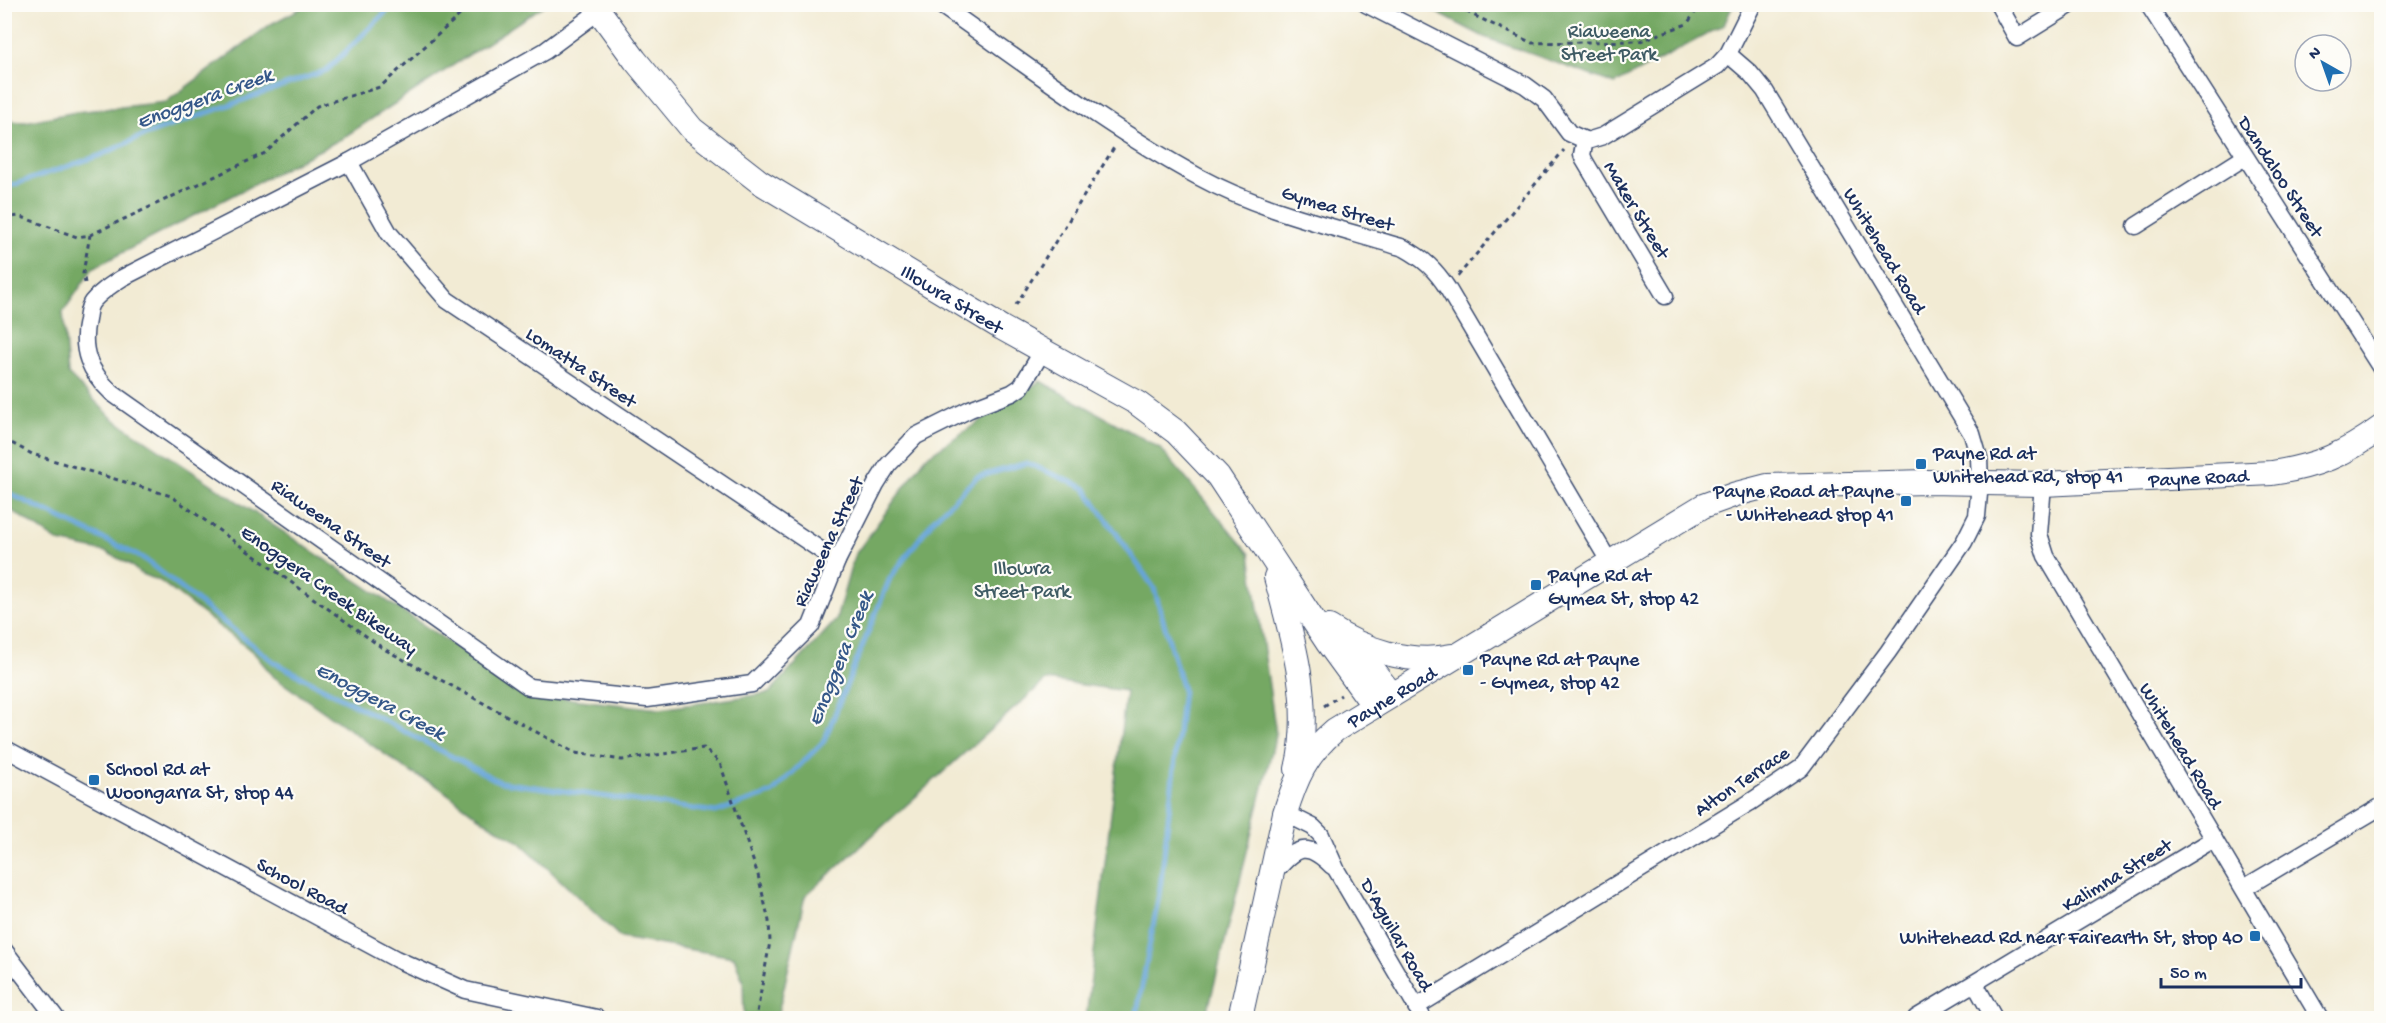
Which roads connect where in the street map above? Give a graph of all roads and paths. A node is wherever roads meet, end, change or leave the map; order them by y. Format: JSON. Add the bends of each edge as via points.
{"nodes":[{"id":1,"x":472,"y":4,"type":"edge"},
{"id":2,"x":939,"y":4,"type":"edge"},
{"id":3,"x":1366,"y":4,"type":"edge"},
{"id":4,"x":1450,"y":4,"type":"edge"},
{"id":5,"x":1701,"y":4,"type":"edge"},
{"id":6,"x":1753,"y":4,"type":"edge"},
{"id":7,"x":1998,"y":4,"type":"edge"},
{"id":8,"x":2072,"y":4,"type":"edge"},
{"id":9,"x":2148,"y":4,"type":"edge"},
{"id":10,"x":596,"y":8,"type":"edge"},
{"id":11,"x":1728,"y":54,"type":"junction"},
{"id":12,"x":1124,"y":132,"type":"junction"},
{"id":13,"x":1580,"y":139,"type":"junction"},
{"id":14,"x":2245,"y":157,"type":"junction"},
{"id":15,"x":349,"y":162,"type":"junction"},
{"id":16,"x":4,"y":218,"type":"edge"},
{"id":17,"x":2136,"y":226,"type":"dead end"},
{"id":18,"x":90,"y":235,"type":"junction"},
{"id":19,"x":1448,"y":289,"type":"junction"},
{"id":20,"x":1665,"y":296,"type":"dead end"},
{"id":21,"x":90,"y":304,"type":"junction"},
{"id":22,"x":1016,"y":305,"type":"dead end"},
{"id":23,"x":1042,"y":352,"type":"junction"},
{"id":24,"x":2382,"y":370,"type":"edge"},
{"id":25,"x":2382,"y":427,"type":"edge"},
{"id":26,"x":4,"y":440,"type":"edge"},
{"id":27,"x":1980,"y":483,"type":"junction"},
{"id":28,"x":2043,"y":484,"type":"junction"},
{"id":29,"x":1268,"y":552,"type":"junction"},
{"id":30,"x":837,"y":561,"type":"junction"},
{"id":31,"x":1610,"y":563,"type":"junction"},
{"id":32,"x":1299,"y":599,"type":"junction"},
{"id":33,"x":1329,"y":627,"type":"junction"},
{"id":34,"x":1460,"y":654,"type":"junction"},
{"id":35,"x":1345,"y":692,"type":"dead end"},
{"id":36,"x":1383,"y":701,"type":"junction"},
{"id":37,"x":1320,"y":708,"type":"dead end"},
{"id":38,"x":6,"y":752,"type":"edge"},
{"id":39,"x":1293,"y":786,"type":"junction"},
{"id":40,"x":2382,"y":806,"type":"edge"},
{"id":41,"x":1285,"y":813,"type":"junction"},
{"id":42,"x":2214,"y":839,"type":"junction"},
{"id":43,"x":1337,"y":871,"type":"junction"},
{"id":44,"x":1271,"y":876,"type":"junction"},
{"id":45,"x":2244,"y":888,"type":"junction"},
{"id":46,"x":4,"y":950,"type":"edge"},
{"id":47,"x":1975,"y":984,"type":"junction"},
{"id":48,"x":1419,"y":1013,"type":"edge"},
{"id":49,"x":56,"y":1018,"type":"edge"},
{"id":50,"x":597,"y":1018,"type":"edge"},
{"id":51,"x":756,"y":1018,"type":"edge"},
{"id":52,"x":1240,"y":1018,"type":"edge"},
{"id":53,"x":1916,"y":1018,"type":"edge"},
{"id":54,"x":1994,"y":1018,"type":"edge"},
{"id":55,"x":2320,"y":1018,"type":"edge"}],
"edges":[{"from":1,"to":18,"type":"path","via":[[380,87],[317,106],[265,153]]},
{"from":2,"to":12,"type":"street","name":"Gymea Street"},
{"from":3,"to":13,"type":"street","via":[[1525,85],[1544,99]]},
{"from":4,"to":5,"type":"path","via":[[1532,43],[1640,41],[1687,24]]},
{"from":6,"to":11,"type":"street"},
{"from":7,"to":8,"type":"street","via":[[2017,38]]},
{"from":9,"to":14,"type":"street","name":"Dandaloo Street"},
{"from":10,"to":15,"type":"street","via":[[545,51]]},
{"from":10,"to":23,"type":"street","name":"Illowra Street","via":[[692,129],[717,149],[760,182]]},
{"from":11,"to":13,"type":"street","via":[[1706,74],[1603,136]]},
{"from":11,"to":27,"type":"street","name":"Whitehead Road","via":[[1765,91],[1972,434],[1979,458]]},
{"from":12,"to":19,"type":"street","name":"Gymea Street","via":[[1198,177],[1262,205],[1404,248],[1424,259]]},
{"from":12,"to":22,"type":"path"},
{"from":13,"to":19,"type":"path"},
{"from":13,"to":20,"type":"street","name":"Maker Street","via":[[1584,160]]},
{"from":14,"to":17,"type":"street"},
{"from":14,"to":24,"type":"street","name":"Dandaloo Street"},
{"from":15,"to":21,"type":"street","via":[[122,278]]},
{"from":15,"to":30,"type":"street","name":"Lomatta Street","via":[[389,233],[447,300]]},
{"from":16,"to":18,"type":"path","via":[[19,216],[77,237]]},
{"from":18,"to":21,"type":"path","via":[[83,273]]},
{"from":19,"to":31,"type":"street","name":"Gymea Street"},
{"from":21,"to":30,"type":"street","name":"Riaweena Street","via":[[84,334],[89,364],[112,393],[529,687],[647,699],[752,684],[811,626]]},
{"from":23,"to":29,"type":"street","name":"Illowra Street","via":[[1137,403],[1176,432],[1218,476]]},
{"from":23,"to":30,"type":"street","name":"Riaweena Street","via":[[1021,387],[933,427],[900,451],[876,484]]},
{"from":25,"to":28,"type":"street","name":"Payne Road","via":[[2335,457],[2305,468]]},
{"from":26,"to":51,"type":"path","name":"Enoggera Creek Bikeway","via":[[32,453],[171,496],[384,649],[575,753],[622,760],[704,748],[720,764],[758,875],[769,921],[770,942]]},
{"from":27,"to":28,"type":"street","name":"Payne Road"},
{"from":27,"to":31,"type":"street","name":"Payne Road","via":[[1767,486],[1703,506]]},
{"from":27,"to":48,"type":"street","name":"Alton Terrace","via":[[1977,516],[1964,542],[1801,768]]},
{"from":28,"to":42,"type":"street","name":"Whitehead Road","via":[[2039,534],[2046,556]]},
{"from":29,"to":32,"type":"street","name":"Illowra Street"},
{"from":29,"to":39,"type":"street","via":[[1297,658],[1302,692],[1303,741]]},
{"from":31,"to":34,"type":"street","name":"Payne Road"},
{"from":32,"to":33,"type":"street","name":"Illowra Street"},
{"from":32,"to":36,"type":"street","name":"Illowra Street","via":[[1328,643]]},
{"from":33,"to":34,"type":"street","via":[[1355,642],[1397,654],[1438,659]]},
{"from":33,"to":36,"type":"street","name":"Illowra Street","via":[[1354,649]]},
{"from":34,"to":36,"type":"street","name":"Payne Road"},
{"from":35,"to":37,"type":"path"},
{"from":36,"to":39,"type":"street","name":"Payne Road","via":[[1320,742]]},
{"from":38,"to":50,"type":"street","name":"School Road","via":[[396,959],[465,990]]},
{"from":39,"to":41,"type":"street","name":"Payne Road"},
{"from":40,"to":45,"type":"street"},
{"from":41,"to":43,"type":"street","name":"D'Aguilar Road","via":[[1321,835]]},
{"from":41,"to":44,"type":"street","name":"Payne Road"},
{"from":42,"to":45,"type":"street","name":"Whitehead Road"},
{"from":42,"to":47,"type":"street","name":"Kalimna Street"},
{"from":43,"to":44,"type":"street","name":"D'Aguilar Road","via":[[1319,853],[1304,849],[1293,853]]},
{"from":43,"to":48,"type":"street","name":"D'Aguilar Road"},
{"from":44,"to":52,"type":"street","name":"Payne Road"},
{"from":45,"to":55,"type":"street","name":"Whitehead Road"},
{"from":46,"to":49,"type":"street"},
{"from":47,"to":53,"type":"street","name":"Kalimna Street"},
{"from":47,"to":54,"type":"street"}]}
